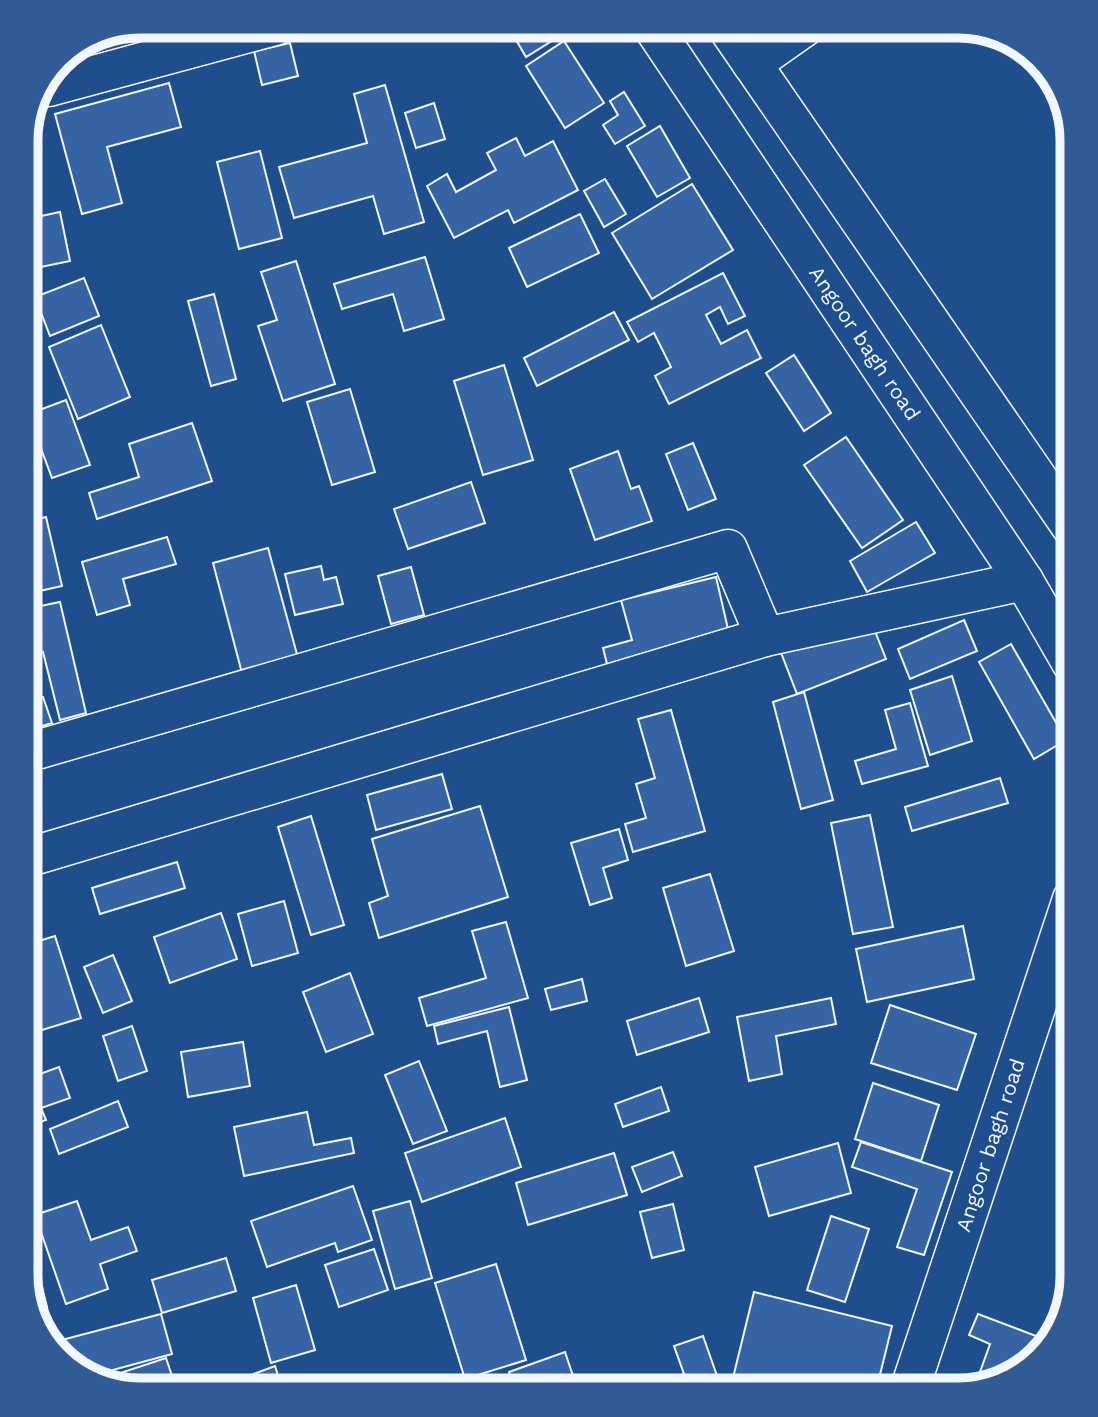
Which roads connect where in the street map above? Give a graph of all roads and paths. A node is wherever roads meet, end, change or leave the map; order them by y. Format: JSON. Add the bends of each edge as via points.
{"nodes":[{"id":1,"x":227,"y":39,"type":"edge"},
{"id":2,"x":661,"y":39,"type":"edge"},
{"id":3,"x":735,"y":39,"type":"edge"},
{"id":4,"x":788,"y":39,"type":"edge"},
{"id":5,"x":752,"y":64,"type":"junction"},
{"id":6,"x":55,"y":85,"type":"edge"},
{"id":7,"x":1060,"y":511,"type":"edge"},
{"id":8,"x":1024,"y":580,"type":"junction"},
{"id":9,"x":765,"y":637,"type":"junction"},
{"id":10,"x":1060,"y":643,"type":"edge"},
{"id":11,"x":39,"y":749,"type":"edge"},
{"id":12,"x":39,"y":854,"type":"edge"},
{"id":13,"x":1060,"y":935,"type":"edge"},
{"id":14,"x":913,"y":1378,"type":"edge"}],
"edges":[{"from":1,"to":6,"type":"street"},
{"from":2,"to":8,"type":"street","name":"Angoor bagh road"},
{"from":3,"to":5,"type":"street"},
{"from":4,"to":5,"type":"street"},
{"from":5,"to":7,"type":"street"},
{"from":8,"to":9,"type":"street"},
{"from":8,"to":10,"type":"street","name":"Angoor bagh road"},
{"from":9,"to":11,"type":"street","via":[[728,549]]},
{"from":9,"to":12,"type":"street"},
{"from":13,"to":14,"type":"street","name":"Angoor bagh road"}]}
